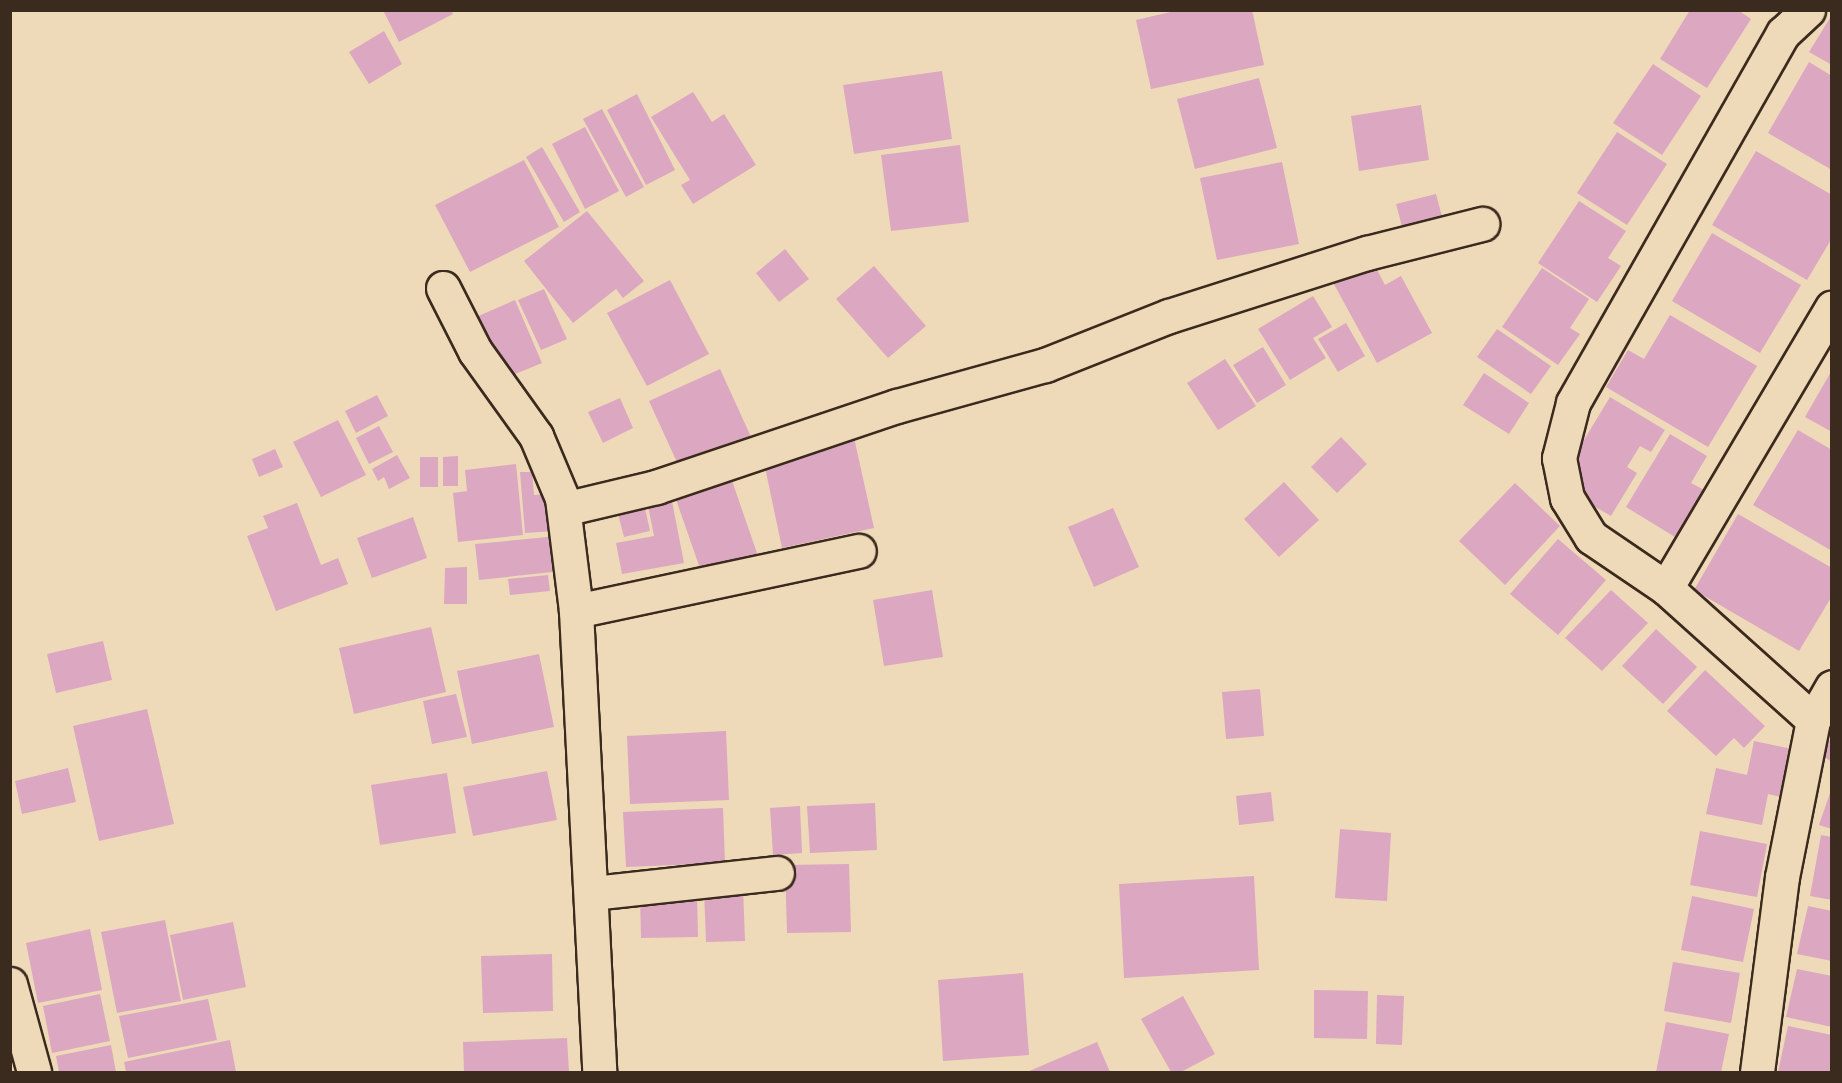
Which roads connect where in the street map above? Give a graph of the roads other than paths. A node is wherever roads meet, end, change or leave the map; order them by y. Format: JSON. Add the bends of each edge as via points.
{"nodes":[{"id":1,"x":1808,"y":10,"type":"edge"},
{"id":2,"x":1482,"y":224,"type":"dead end"},
{"id":3,"x":443,"y":288,"type":"dead end"},
{"id":4,"x":1832,"y":307,"type":"edge"},
{"id":5,"x":564,"y":508,"type":"junction"},
{"id":6,"x":859,"y":551,"type":"dead end"},
{"id":7,"x":1666,"y":588,"type":"junction"},
{"id":8,"x":576,"y":611,"type":"junction"},
{"id":9,"x":1832,"y":687,"type":"edge"},
{"id":10,"x":1813,"y":720,"type":"junction"},
{"id":11,"x":777,"y":873,"type":"dead end"},
{"id":12,"x":592,"y":893,"type":"junction"},
{"id":13,"x":10,"y":984,"type":"edge"},
{"id":14,"x":34,"y":1072,"type":"edge"},
{"id":15,"x":599,"y":1072,"type":"edge"},
{"id":16,"x":1757,"y":1072,"type":"edge"}],
"edges":[{"from":1,"to":7,"type":"street","via":[[1783,33],[1573,403],[1559,458],[1567,498],[1591,537]]},
{"from":2,"to":5,"type":"street","via":[[1347,259],[1170,316],[1045,365],[897,406],[656,487]]},
{"from":3,"to":5,"type":"street","via":[[475,351],[536,436]]},
{"from":4,"to":7,"type":"street"},
{"from":5,"to":8,"type":"street"},
{"from":6,"to":8,"type":"street"},
{"from":7,"to":10,"type":"street"},
{"from":8,"to":12,"type":"street","via":[[580,739]]},
{"from":9,"to":10,"type":"street"},
{"from":10,"to":16,"type":"street","via":[[1782,877]]},
{"from":11,"to":12,"type":"street"},
{"from":12,"to":15,"type":"street"},
{"from":13,"to":14,"type":"street"}]}
